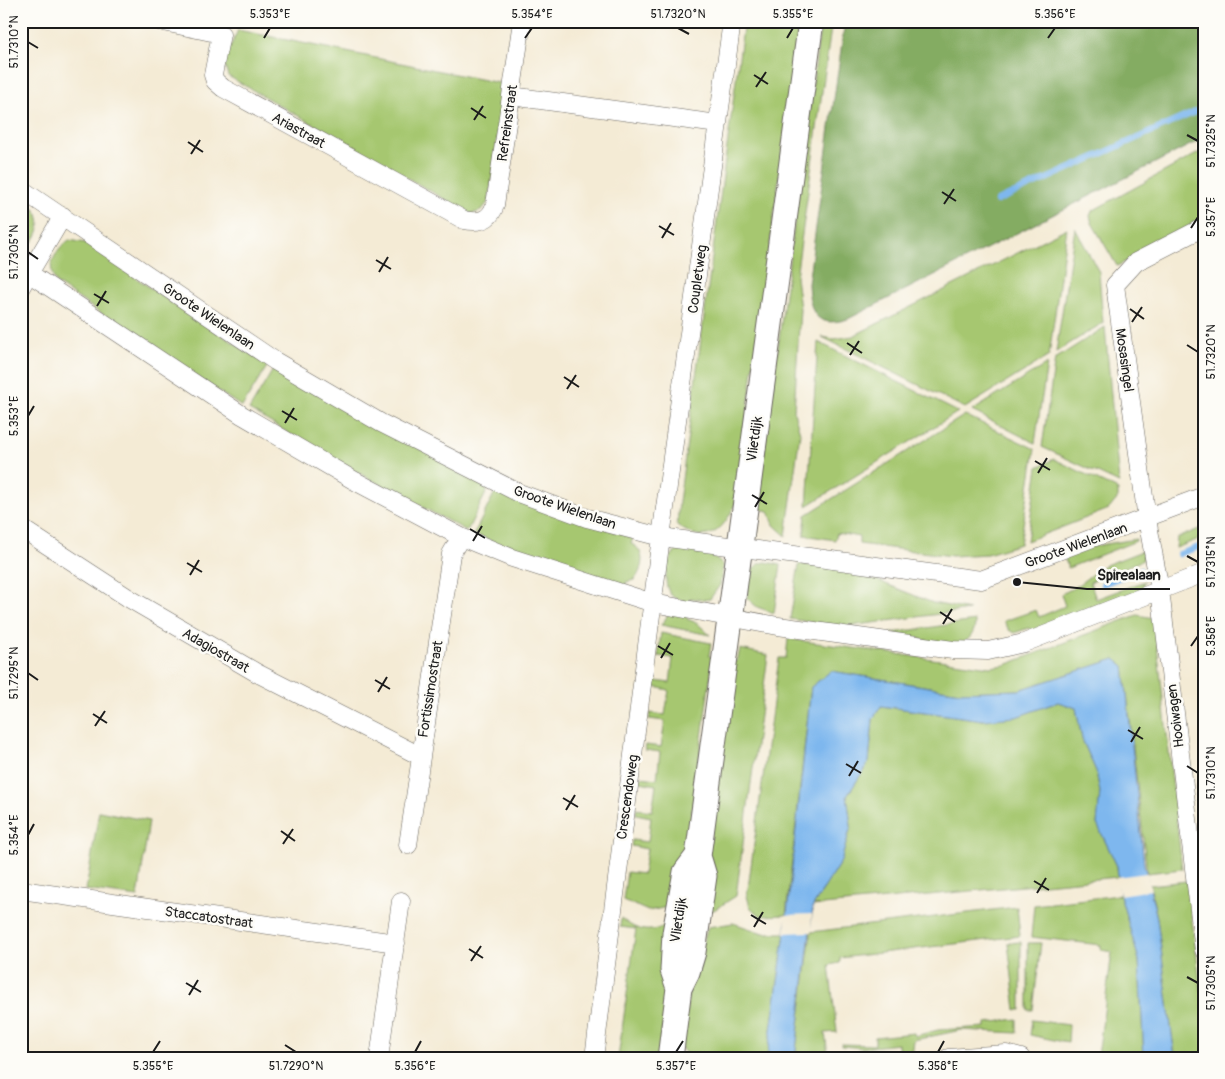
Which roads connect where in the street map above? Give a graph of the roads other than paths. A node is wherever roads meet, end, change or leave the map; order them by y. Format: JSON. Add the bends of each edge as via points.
{"nodes":[{"id":1,"x":159,"y":21,"type":"edge"},
{"id":2,"x":522,"y":21,"type":"edge"},
{"id":3,"x":732,"y":21,"type":"edge"},
{"id":4,"x":811,"y":21,"type":"edge"},
{"id":5,"x":222,"y":28,"type":"edge"},
{"id":6,"x":511,"y":96,"type":"junction"},
{"id":7,"x":718,"y":124,"type":"junction"},
{"id":8,"x":21,"y":189,"type":"edge"},
{"id":9,"x":63,"y":216,"type":"junction"},
{"id":10,"x":484,"y":220,"type":"joint"},
{"id":11,"x":1204,"y":227,"type":"edge"},
{"id":12,"x":24,"y":276,"type":"edge"},
{"id":13,"x":1204,"y":496,"type":"edge"},
{"id":14,"x":1146,"y":519,"type":"junction"},
{"id":15,"x":21,"y":528,"type":"edge"},
{"id":16,"x":461,"y":537,"type":"junction"},
{"id":17,"x":661,"y":537,"type":"junction"},
{"id":18,"x":1152,"y":542,"type":"joint"},
{"id":19,"x":738,"y":548,"type":"junction"},
{"id":20,"x":1204,"y":573,"type":"edge"},
{"id":21,"x":1160,"y":590,"type":"junction"},
{"id":22,"x":653,"y":604,"type":"junction"},
{"id":23,"x":730,"y":618,"type":"junction"},
{"id":24,"x":420,"y":756,"type":"junction"},
{"id":25,"x":408,"y":845,"type":"dead end"},
{"id":26,"x":21,"y":890,"type":"edge"},
{"id":27,"x":1200,"y":897,"type":"edge"},
{"id":28,"x":401,"y":901,"type":"dead end"},
{"id":29,"x":396,"y":943,"type":"junction"},
{"id":30,"x":1204,"y":950,"type":"edge"},
{"id":31,"x":379,"y":1058,"type":"edge"},
{"id":32,"x":594,"y":1058,"type":"edge"},
{"id":33,"x":670,"y":1058,"type":"edge"},
{"id":34,"x":948,"y":1058,"type":"edge"},
{"id":35,"x":1021,"y":1058,"type":"edge"}],
"edges":[{"from":1,"to":5,"type":"street","name":"Ariastraat"},
{"from":2,"to":6,"type":"street","name":"Refreinstraat"},
{"from":3,"to":7,"type":"street","name":"Coupletweg"},
{"from":4,"to":19,"type":"street","name":"Vlietdijk"},
{"from":5,"to":10,"type":"street","name":"Ariastraat","via":[[213,75],[223,88],[464,220]]},
{"from":6,"to":7,"type":"street"},
{"from":6,"to":10,"type":"street","name":"Refreinstraat","via":[[495,205]]},
{"from":7,"to":17,"type":"street","name":"Coupletweg"},
{"from":8,"to":9,"type":"street","name":"Groote Wielenlaan"},
{"from":9,"to":12,"type":"street"},
{"from":9,"to":17,"type":"street","name":"Groote Wielenlaan","via":[[275,361],[381,423],[519,493],[587,518]]},
{"from":11,"to":14,"type":"street","name":"Mosasingel","via":[[1136,262],[1115,285]]},
{"from":12,"to":16,"type":"street","via":[[242,415],[355,481]]},
{"from":13,"to":14,"type":"street","name":"Groote Wielenlaan"},
{"from":14,"to":18,"type":"street","name":"Mosasingel"},
{"from":14,"to":19,"type":"street","name":"Groote Wielenlaan","via":[[981,580]]},
{"from":15,"to":24,"type":"street","name":"Adagiostraat","via":[[130,599],[257,674]]},
{"from":16,"to":22,"type":"street","via":[[575,580]]},
{"from":16,"to":24,"type":"street","name":"Fortissimostraat","via":[[451,554]]},
{"from":17,"to":19,"type":"street","name":"Groote Wielenlaan"},
{"from":17,"to":22,"type":"street","name":"Crescendoweg"},
{"from":18,"to":21,"type":"street","name":"Hooiwagen"},
{"from":19,"to":23,"type":"street","name":"Vlietdijk"},
{"from":20,"to":21,"type":"street"},
{"from":21,"to":23,"type":"street","via":[[1024,643],[988,651],[953,650]]},
{"from":21,"to":27,"type":"street","name":"Hooiwagen"},
{"from":22,"to":23,"type":"street"},
{"from":22,"to":32,"type":"street","name":"Crescendoweg"},
{"from":23,"to":33,"type":"street","name":"Vlietdijk","via":[[698,856],[686,872],[675,933],[674,970],[679,988]]},
{"from":24,"to":25,"type":"street","name":"Fortissimostraat"},
{"from":26,"to":29,"type":"street","name":"Staccatostraat"},
{"from":27,"to":30,"type":"street","name":"Hooiwagen"},
{"from":28,"to":29,"type":"street"},
{"from":29,"to":31,"type":"street"},
{"from":34,"to":35,"type":"street","via":[[1006,1054]]}]}
